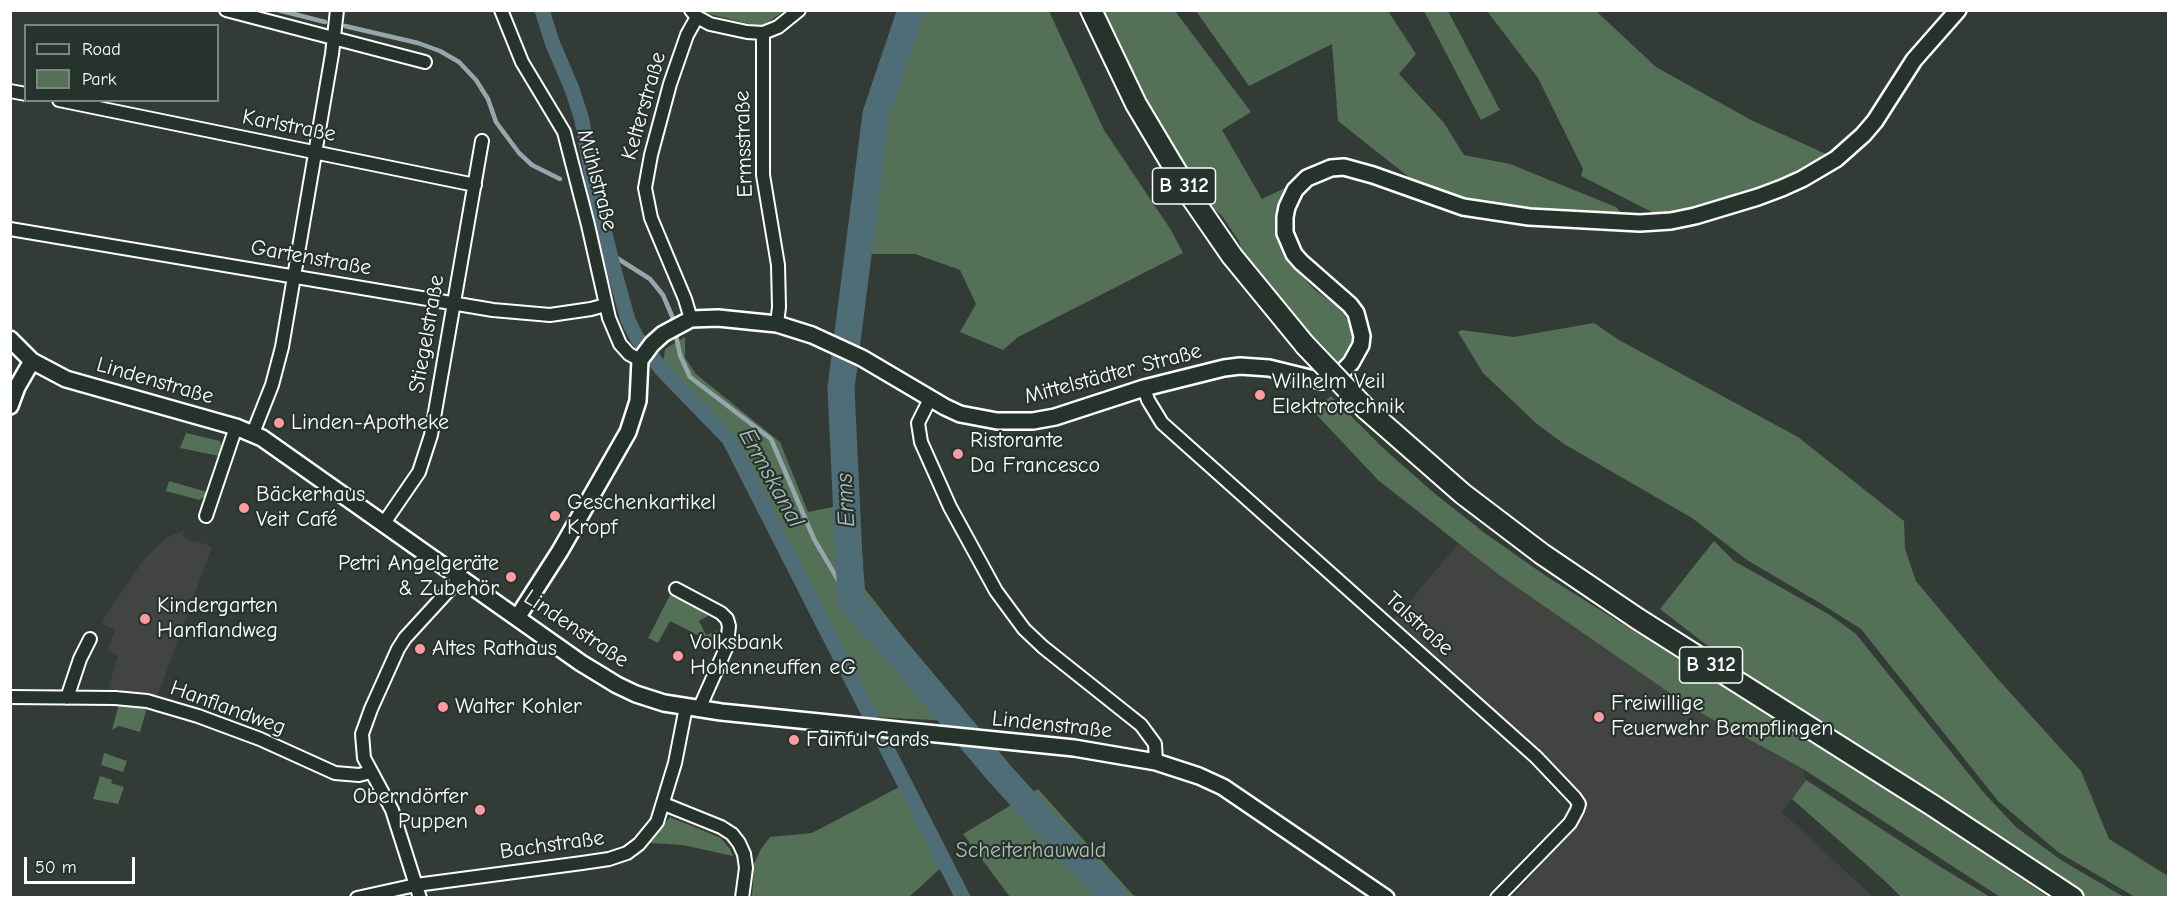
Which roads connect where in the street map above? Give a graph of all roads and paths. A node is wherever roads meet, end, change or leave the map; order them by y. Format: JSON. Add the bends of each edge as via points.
{"nodes":[{"id":1,"x":226,"y":10,"type":"edge"},
{"id":2,"x":501,"y":10,"type":"edge"},
{"id":3,"x":799,"y":10,"type":"edge"},
{"id":4,"x":1091,"y":10,"type":"edge"},
{"id":5,"x":1958,"y":10,"type":"edge"},
{"id":6,"x":336,"y":11,"type":"edge"},
{"id":7,"x":694,"y":14,"type":"edge"},
{"id":8,"x":763,"y":33,"type":"junction"},
{"id":9,"x":335,"y":38,"type":"junction"},
{"id":10,"x":425,"y":62,"type":"dead end"},
{"id":11,"x":69,"y":102,"type":"edge"},
{"id":12,"x":482,"y":141,"type":"dead end"},
{"id":13,"x":316,"y":153,"type":"junction"},
{"id":14,"x":475,"y":185,"type":"junction"},
{"id":15,"x":10,"y":229,"type":"edge"},
{"id":16,"x":294,"y":276,"type":"junction"},
{"id":17,"x":454,"y":304,"type":"junction"},
{"id":18,"x":605,"y":305,"type":"junction"},
{"id":19,"x":686,"y":321,"type":"junction"},
{"id":20,"x":777,"y":324,"type":"junction"},
{"id":21,"x":10,"y":339,"type":"edge"},
{"id":22,"x":640,"y":360,"type":"junction"},
{"id":23,"x":32,"y":361,"type":"junction"},
{"id":24,"x":1144,"y":388,"type":"junction"},
{"id":25,"x":930,"y":399,"type":"junction"},
{"id":26,"x":10,"y":406,"type":"edge"},
{"id":27,"x":236,"y":427,"type":"junction"},
{"id":28,"x":253,"y":433,"type":"junction"},
{"id":29,"x":206,"y":516,"type":"dead end"},
{"id":30,"x":384,"y":523,"type":"junction"},
{"id":31,"x":461,"y":577,"type":"junction"},
{"id":32,"x":676,"y":589,"type":"dead end"},
{"id":33,"x":517,"y":618,"type":"junction"},
{"id":34,"x":90,"y":639,"type":"dead end"},
{"id":35,"x":10,"y":698,"type":"edge"},
{"id":36,"x":67,"y":698,"type":"junction"},
{"id":37,"x":692,"y":708,"type":"junction"},
{"id":38,"x":1156,"y":762,"type":"junction"},
{"id":39,"x":371,"y":772,"type":"junction"},
{"id":40,"x":664,"y":804,"type":"junction"},
{"id":41,"x":416,"y":885,"type":"junction"},
{"id":42,"x":357,"y":897,"type":"edge"},
{"id":43,"x":420,"y":897,"type":"edge"},
{"id":44,"x":742,"y":897,"type":"edge"},
{"id":45,"x":1386,"y":897,"type":"edge"},
{"id":46,"x":1497,"y":897,"type":"edge"},
{"id":47,"x":2073,"y":897,"type":"edge"}],
"edges":[{"from":1,"to":9,"type":"street"},
{"from":2,"to":18,"type":"street","name":"Mühlstraße","via":[[522,62],[564,132]]},
{"from":3,"to":8,"type":"street","via":[[778,27]]},
{"from":4,"to":47,"type":"highway","number":"B 312","bridge":true,"via":[[1141,112],[1192,198],[1237,262],[1305,345],[1366,409],[1463,494],[1542,554]]},
{"from":5,"to":24,"type":"street","name":"Mittelstädter Straße","via":[[1914,60],[1875,121],[1836,159],[1802,179],[1758,197],[1695,216],[1640,223],[1504,215],[1463,207],[1359,170],[1344,167],[1317,173],[1299,185],[1291,198],[1285,233],[1301,262],[1356,313],[1362,336],[1351,363],[1340,374],[1322,381],[1269,368],[1240,366]]},
{"from":6,"to":9,"type":"street"},
{"from":7,"to":8,"type":"street","via":[[727,28]]},
{"from":7,"to":19,"type":"street","name":"Kelterstraße","via":[[670,84],[645,188],[651,218],[685,299]]},
{"from":8,"to":20,"type":"street","name":"Ermsstraße","via":[[762,175],[778,266]]},
{"from":9,"to":10,"type":"street"},
{"from":9,"to":13,"type":"street"},
{"from":11,"to":13,"type":"street","name":"Karlstraße"},
{"from":12,"to":14,"type":"street","name":"Stiegelstraße"},
{"from":13,"to":14,"type":"street","name":"Karlstraße"},
{"from":13,"to":16,"type":"street"},
{"from":14,"to":17,"type":"street","name":"Stiegelstraße"},
{"from":15,"to":16,"type":"street","name":"Gartenstraße"},
{"from":16,"to":17,"type":"street","name":"Gartenstraße"},
{"from":16,"to":28,"type":"street","via":[[277,369]]},
{"from":17,"to":18,"type":"street","name":"Gartenstraße","via":[[546,315]]},
{"from":17,"to":30,"type":"street","name":"Stiegelstraße","via":[[426,456]]},
{"from":18,"to":22,"type":"street","name":"Mühlstraße","via":[[620,344]]},
{"from":19,"to":20,"type":"street","name":"Mittelstädter Straße","via":[[718,318]]},
{"from":19,"to":22,"type":"street","name":"Mittelstädter Straße","via":[[658,339]]},
{"from":20,"to":25,"type":"street","name":"Mittelstädter Straße","via":[[862,358]]},
{"from":21,"to":23,"type":"street","name":"Lindenstraße"},
{"from":22,"to":33,"type":"street","via":[[636,413],[628,432]]},
{"from":23,"to":26,"type":"street"},
{"from":23,"to":27,"type":"street","name":"Lindenstraße","via":[[66,379]]},
{"from":24,"to":25,"type":"street","name":"Mittelstädter Straße","via":[[1055,417],[1016,422],[960,414]]},
{"from":24,"to":46,"type":"street","name":"Talstraße","via":[[1154,412],[1168,429],[1527,749],[1575,798],[1579,804],[1570,823]]},
{"from":25,"to":38,"type":"street","via":[[918,423],[921,441],[996,591],[1043,647],[1141,725],[1155,744]]},
{"from":27,"to":28,"type":"street","name":"Lindenstraße"},
{"from":27,"to":29,"type":"street"},
{"from":28,"to":30,"type":"street","name":"Lindenstraße"},
{"from":30,"to":31,"type":"street","name":"Lindenstraße"},
{"from":31,"to":33,"type":"street","name":"Lindenstraße"},
{"from":31,"to":39,"type":"street","via":[[398,649],[362,734],[364,758]]},
{"from":32,"to":37,"type":"street","name":"Bachstraße","via":[[721,613],[729,626],[727,646]]},
{"from":33,"to":37,"type":"street","name":"Lindenstraße","via":[[617,685],[649,699]]},
{"from":34,"to":36,"type":"street"},
{"from":35,"to":36,"type":"street","name":"Hanflandweg"},
{"from":36,"to":39,"type":"street","name":"Hanflandweg","via":[[147,701],[260,739],[335,773]]},
{"from":37,"to":38,"type":"street","name":"Lindenstraße","via":[[1085,750]]},
{"from":37,"to":40,"type":"street","name":"Bachstraße"},
{"from":38,"to":45,"type":"street","name":"Lindenstraße","via":[[1223,787]]},
{"from":39,"to":41,"type":"street","via":[[393,810]]},
{"from":40,"to":41,"type":"street","name":"Bachstraße","via":[[650,833],[627,854]]},
{"from":40,"to":44,"type":"street","via":[[732,834],[744,854]]},
{"from":41,"to":42,"type":"street","name":"Bachstraße"},
{"from":41,"to":43,"type":"street"}]}
